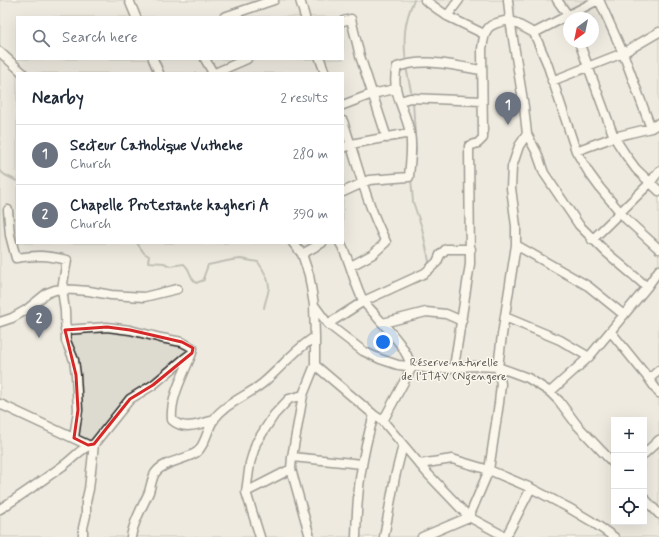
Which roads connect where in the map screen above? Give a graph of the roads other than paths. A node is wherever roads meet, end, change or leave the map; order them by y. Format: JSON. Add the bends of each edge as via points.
{"nodes":[{"id":1,"x":129,"y":0,"type":"edge"},
{"id":2,"x":274,"y":0,"type":"edge"},
{"id":3,"x":300,"y":0,"type":"edge"},
{"id":4,"x":425,"y":0,"type":"edge"},
{"id":5,"x":459,"y":0,"type":"edge"},
{"id":6,"x":508,"y":0,"type":"edge"},
{"id":7,"x":556,"y":0,"type":"edge"},
{"id":8,"x":599,"y":0,"type":"edge"},
{"id":9,"x":566,"y":12,"type":"edge"},
{"id":10,"x":576,"y":12,"type":"edge"},
{"id":11,"x":136,"y":16,"type":"edge"},
{"id":12,"x":227,"y":16,"type":"edge"},
{"id":13,"x":305,"y":16,"type":"edge"},
{"id":14,"x":447,"y":16,"type":"junction"},
{"id":15,"x":563,"y":19,"type":"edge"},
{"id":16,"x":510,"y":20,"type":"junction"},
{"id":17,"x":344,"y":21,"type":"edge"},
{"id":18,"x":659,"y":32,"type":"edge"},
{"id":19,"x":534,"y":33,"type":"junction"},
{"id":20,"x":484,"y":34,"type":"junction"},
{"id":21,"x":581,"y":48,"type":"edge"},
{"id":22,"x":0,"y":52,"type":"edge"},
{"id":23,"x":623,"y":53,"type":"junction"},
{"id":24,"x":153,"y":60,"type":"edge"},
{"id":25,"x":206,"y":60,"type":"edge"},
{"id":26,"x":245,"y":60,"type":"edge"},
{"id":27,"x":320,"y":60,"type":"edge"},
{"id":28,"x":588,"y":67,"type":"junction"},
{"id":29,"x":482,"y":70,"type":"junction"},
{"id":30,"x":22,"y":72,"type":"edge"},
{"id":31,"x":159,"y":72,"type":"edge"},
{"id":32,"x":213,"y":72,"type":"edge"},
{"id":33,"x":216,"y":72,"type":"edge"},
{"id":34,"x":322,"y":72,"type":"edge"},
{"id":35,"x":552,"y":81,"type":"junction"},
{"id":36,"x":395,"y":88,"type":"junction"},
{"id":37,"x":372,"y":94,"type":"junction"},
{"id":38,"x":400,"y":101,"type":"junction"},
{"id":39,"x":482,"y":101,"type":"junction"},
{"id":40,"x":344,"y":105,"type":"edge"},
{"id":41,"x":659,"y":123,"type":"edge"},
{"id":42,"x":344,"y":124,"type":"edge"},
{"id":43,"x":651,"y":128,"type":"junction"},
{"id":44,"x":410,"y":133,"type":"junction"},
{"id":45,"x":527,"y":134,"type":"junction"},
{"id":46,"x":614,"y":137,"type":"junction"},
{"id":47,"x":387,"y":138,"type":"junction"},
{"id":48,"x":351,"y":144,"type":"junction"},
{"id":49,"x":344,"y":148,"type":"edge"},
{"id":50,"x":576,"y":150,"type":"junction"},
{"id":51,"x":659,"y":171,"type":"edge"},
{"id":52,"x":362,"y":183,"type":"junction"},
{"id":53,"x":650,"y":183,"type":"junction"},
{"id":54,"x":659,"y":191,"type":"edge"},
{"id":55,"x":344,"y":192,"type":"edge"},
{"id":56,"x":8,"y":210,"type":"dead end"},
{"id":57,"x":620,"y":213,"type":"junction"},
{"id":58,"x":592,"y":240,"type":"junction"},
{"id":59,"x":294,"y":244,"type":"edge"},
{"id":60,"x":320,"y":244,"type":"edge"},
{"id":61,"x":341,"y":244,"type":"edge"},
{"id":62,"x":516,"y":245,"type":"junction"},
{"id":63,"x":471,"y":249,"type":"junction"},
{"id":64,"x":659,"y":249,"type":"edge"},
{"id":65,"x":302,"y":254,"type":"junction"},
{"id":66,"x":351,"y":266,"type":"junction"},
{"id":67,"x":659,"y":270,"type":"edge"},
{"id":68,"x":647,"y":287,"type":"junction"},
{"id":69,"x":62,"y":289,"type":"junction"},
{"id":70,"x":176,"y":289,"type":"dead end"},
{"id":71,"x":364,"y":301,"type":"junction"},
{"id":72,"x":314,"y":305,"type":"junction"},
{"id":73,"x":624,"y":314,"type":"junction"},
{"id":74,"x":505,"y":317,"type":"junction"},
{"id":75,"x":462,"y":321,"type":"junction"},
{"id":76,"x":0,"y":322,"type":"edge"},
{"id":77,"x":383,"y":323,"type":"junction"},
{"id":78,"x":328,"y":324,"type":"junction"},
{"id":79,"x":65,"y":330,"type":"junction"},
{"id":80,"x":611,"y":332,"type":"junction"},
{"id":81,"x":315,"y":337,"type":"junction"},
{"id":82,"x":192,"y":353,"type":"junction"},
{"id":83,"x":589,"y":357,"type":"junction"},
{"id":84,"x":315,"y":365,"type":"junction"},
{"id":85,"x":412,"y":367,"type":"junction"},
{"id":86,"x":454,"y":367,"type":"junction"},
{"id":87,"x":498,"y":367,"type":"junction"},
{"id":88,"x":659,"y":370,"type":"edge"},
{"id":89,"x":649,"y":379,"type":"junction"},
{"id":90,"x":550,"y":392,"type":"junction"},
{"id":91,"x":659,"y":393,"type":"edge"},
{"id":92,"x":303,"y":395,"type":"junction"},
{"id":93,"x":0,"y":404,"type":"edge"},
{"id":94,"x":374,"y":415,"type":"junction"},
{"id":95,"x":214,"y":420,"type":"junction"},
{"id":96,"x":384,"y":422,"type":"junction"},
{"id":97,"x":74,"y":438,"type":"junction"},
{"id":98,"x":659,"y":440,"type":"edge"},
{"id":99,"x":91,"y":445,"type":"junction"},
{"id":100,"x":403,"y":445,"type":"junction"},
{"id":101,"x":645,"y":453,"type":"edge"},
{"id":102,"x":292,"y":457,"type":"junction"},
{"id":103,"x":611,"y":461,"type":"edge"},
{"id":104,"x":362,"y":464,"type":"junction"},
{"id":105,"x":420,"y":464,"type":"junction"},
{"id":106,"x":291,"y":469,"type":"junction"},
{"id":107,"x":489,"y":470,"type":"junction"},
{"id":108,"x":531,"y":488,"type":"junction"},
{"id":109,"x":246,"y":492,"type":"junction"},
{"id":110,"x":647,"y":501,"type":"edge"},
{"id":111,"x":659,"y":501,"type":"edge"},
{"id":112,"x":652,"y":507,"type":"junction"},
{"id":113,"x":0,"y":509,"type":"edge"},
{"id":114,"x":659,"y":514,"type":"edge"},
{"id":115,"x":469,"y":517,"type":"junction"},
{"id":116,"x":83,"y":537,"type":"edge"},
{"id":117,"x":131,"y":537,"type":"edge"},
{"id":118,"x":260,"y":537,"type":"edge"},
{"id":119,"x":310,"y":537,"type":"edge"},
{"id":120,"x":356,"y":537,"type":"edge"},
{"id":121,"x":384,"y":537,"type":"edge"},
{"id":122,"x":422,"y":537,"type":"edge"},
{"id":123,"x":506,"y":537,"type":"edge"},
{"id":124,"x":614,"y":537,"type":"edge"}],
"edges":[{"from":1,"to":11,"type":"street"},
{"from":2,"to":12,"type":"street"},
{"from":3,"to":13,"type":"street"},
{"from":4,"to":14,"type":"street"},
{"from":5,"to":14,"type":"street"},
{"from":6,"to":16,"type":"street"},
{"from":7,"to":9,"type":"street"},
{"from":8,"to":10,"type":"street"},
{"from":8,"to":23,"type":"street"},
{"from":14,"to":20,"type":"street"},
{"from":15,"to":19,"type":"street"},
{"from":16,"to":19,"type":"street"},
{"from":16,"to":20,"type":"street","via":[[494,23],[487,27]]},
{"from":16,"to":45,"type":"street"},
{"from":17,"to":37,"type":"street","via":[[351,19]]},
{"from":18,"to":23,"type":"street"},
{"from":19,"to":35,"type":"street"},
{"from":20,"to":29,"type":"street"},
{"from":21,"to":28,"type":"street"},
{"from":22,"to":30,"type":"street"},
{"from":23,"to":28,"type":"street"},
{"from":23,"to":43,"type":"street"},
{"from":24,"to":31,"type":"street"},
{"from":25,"to":32,"type":"street"},
{"from":26,"to":33,"type":"street"},
{"from":27,"to":34,"type":"street"},
{"from":28,"to":35,"type":"street"},
{"from":28,"to":46,"type":"street"},
{"from":29,"to":36,"type":"street","via":[[430,62],[412,63],[397,67]]},
{"from":29,"to":39,"type":"street"},
{"from":35,"to":50,"type":"street"},
{"from":36,"to":37,"type":"street"},
{"from":36,"to":38,"type":"street"},
{"from":37,"to":40,"type":"street"},
{"from":37,"to":47,"type":"street"},
{"from":38,"to":39,"type":"street","via":[[410,98]]},
{"from":38,"to":44,"type":"street"},
{"from":39,"to":63,"type":"street","via":[[483,138],[478,144],[469,146]]},
{"from":41,"to":43,"type":"street"},
{"from":42,"to":48,"type":"street"},
{"from":43,"to":46,"type":"street"},
{"from":44,"to":47,"type":"street"},
{"from":44,"to":52,"type":"street","via":[[409,177],[369,180]]},
{"from":45,"to":58,"type":"street","via":[[544,173]]},
{"from":45,"to":62,"type":"street","via":[[519,146],[512,167],[511,188]]},
{"from":46,"to":50,"type":"street"},
{"from":46,"to":53,"type":"street","via":[[636,169]]},
{"from":47,"to":48,"type":"street"},
{"from":48,"to":49,"type":"street"},
{"from":48,"to":52,"type":"street"},
{"from":50,"to":57,"type":"street","via":[[596,183]]},
{"from":51,"to":53,"type":"street"},
{"from":52,"to":55,"type":"street"},
{"from":52,"to":66,"type":"street","via":[[386,242],[373,254]]},
{"from":53,"to":54,"type":"street"},
{"from":53,"to":57,"type":"street"},
{"from":56,"to":69,"type":"street","via":[[10,235],[16,258],[48,256],[67,260]]},
{"from":57,"to":58,"type":"street"},
{"from":57,"to":64,"type":"street"},
{"from":58,"to":68,"type":"street"},
{"from":59,"to":65,"type":"street"},
{"from":60,"to":65,"type":"street"},
{"from":61,"to":66,"type":"street"},
{"from":62,"to":73,"type":"street","via":[[588,286]]},
{"from":62,"to":74,"type":"street"},
{"from":63,"to":71,"type":"street","via":[[446,249],[425,273]]},
{"from":63,"to":75,"type":"street"},
{"from":65,"to":72,"type":"street","via":[[309,275]]},
{"from":66,"to":71,"type":"street","via":[[354,280]]},
{"from":67,"to":68,"type":"street"},
{"from":68,"to":73,"type":"street"},
{"from":69,"to":70,"type":"street","via":[[144,297]]},
{"from":69,"to":76,"type":"street","via":[[47,293],[26,310]]},
{"from":69,"to":79,"type":"street"},
{"from":71,"to":77,"type":"street"},
{"from":71,"to":78,"type":"street"},
{"from":72,"to":78,"type":"street"},
{"from":72,"to":81,"type":"street"},
{"from":73,"to":80,"type":"street"},
{"from":74,"to":83,"type":"street","via":[[560,340]]},
{"from":74,"to":87,"type":"street"},
{"from":75,"to":77,"type":"street","via":[[446,314],[426,312]]},
{"from":75,"to":86,"type":"street"},
{"from":77,"to":85,"type":"street","via":[[407,353]]},
{"from":78,"to":85,"type":"street","via":[[362,351],[398,365]]},
{"from":79,"to":82,"type":"street","via":[[107,327],[130,330],[182,342],[193,348]]},
{"from":79,"to":97,"type":"street","via":[[76,375],[78,410]]},
{"from":80,"to":83,"type":"street"},
{"from":80,"to":89,"type":"street"},
{"from":81,"to":84,"type":"street"},
{"from":81,"to":95,"type":"street","via":[[304,344],[263,383],[227,406]]},
{"from":82,"to":95,"type":"street","via":[[171,410],[172,420],[175,423],[194,426]]},
{"from":82,"to":99,"type":"street","via":[[153,385],[130,399]]},
{"from":83,"to":90,"type":"street"},
{"from":84,"to":92,"type":"street"},
{"from":84,"to":94,"type":"street"},
{"from":85,"to":86,"type":"street"},
{"from":85,"to":96,"type":"street"},
{"from":86,"to":87,"type":"street"},
{"from":87,"to":90,"type":"street","via":[[528,378]]},
{"from":87,"to":107,"type":"street","via":[[500,394]]},
{"from":88,"to":89,"type":"street"},
{"from":89,"to":91,"type":"street"},
{"from":90,"to":103,"type":"street"},
{"from":92,"to":102,"type":"street"},
{"from":92,"to":109,"type":"street","via":[[289,399],[274,415],[256,443]]},
{"from":93,"to":97,"type":"street"},
{"from":94,"to":96,"type":"street"},
{"from":94,"to":104,"type":"street"},
{"from":95,"to":117,"type":"street","via":[[199,450],[162,466],[155,472]]},
{"from":96,"to":100,"type":"street"},
{"from":97,"to":99,"type":"street"},
{"from":98,"to":101,"type":"street"},
{"from":99,"to":113,"type":"street"},
{"from":99,"to":116,"type":"street"},
{"from":100,"to":105,"type":"street"},
{"from":100,"to":121,"type":"street"},
{"from":102,"to":104,"type":"street"},
{"from":102,"to":106,"type":"street"},
{"from":104,"to":120,"type":"street"},
{"from":105,"to":107,"type":"street","via":[[452,459]]},
{"from":105,"to":115,"type":"street"},
{"from":106,"to":109,"type":"street"},
{"from":106,"to":119,"type":"street"},
{"from":107,"to":108,"type":"street"},
{"from":107,"to":115,"type":"street"},
{"from":108,"to":123,"type":"street"},
{"from":108,"to":124,"type":"street"},
{"from":109,"to":118,"type":"street"},
{"from":110,"to":112,"type":"street"},
{"from":111,"to":112,"type":"street"},
{"from":112,"to":114,"type":"street"},
{"from":115,"to":122,"type":"street"},
{"from":115,"to":123,"type":"street"}]}
